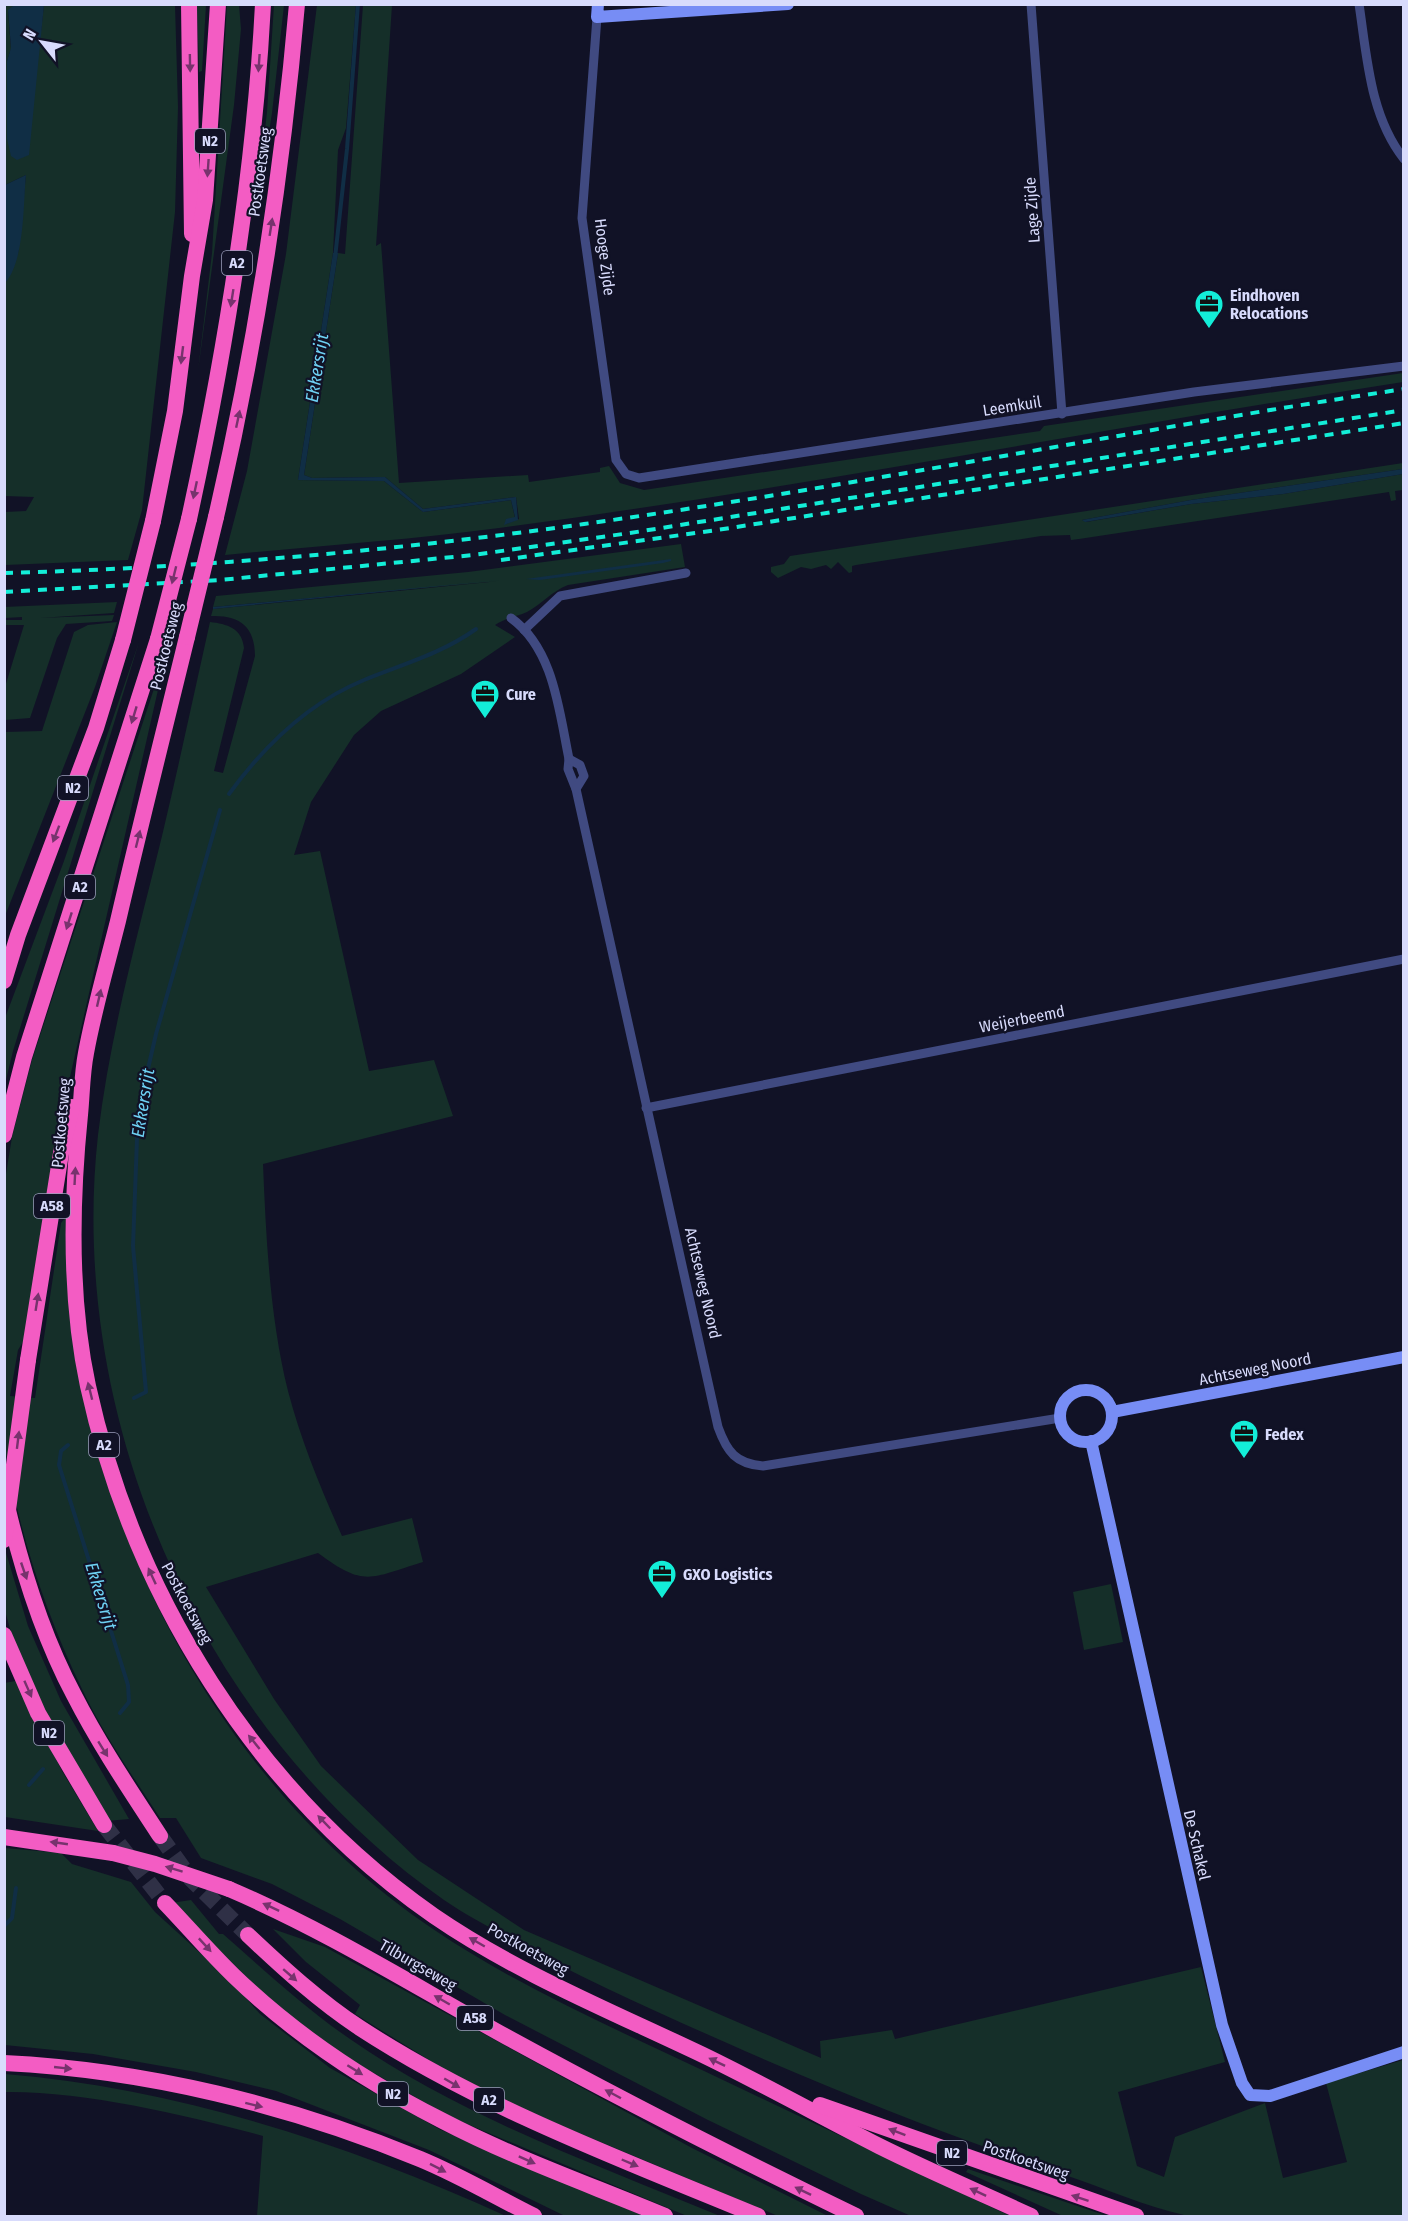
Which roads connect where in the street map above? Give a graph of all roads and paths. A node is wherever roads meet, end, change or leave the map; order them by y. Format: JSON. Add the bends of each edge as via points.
{"nodes":[{"id":1,"x":189,"y":4,"type":"edge"},
{"id":2,"x":218,"y":4,"type":"edge"},
{"id":3,"x":263,"y":4,"type":"edge"},
{"id":4,"x":297,"y":4,"type":"edge"},
{"id":5,"x":788,"y":4,"type":"edge"},
{"id":6,"x":1031,"y":4,"type":"edge"},
{"id":7,"x":1359,"y":4,"type":"edge"},
{"id":8,"x":598,"y":11,"type":"edge"},
{"id":9,"x":1404,"y":159,"type":"edge"},
{"id":10,"x":192,"y":276,"type":"junction"},
{"id":11,"x":1404,"y":366,"type":"edge"},
{"id":12,"x":1062,"y":414,"type":"junction"},
{"id":13,"x":626,"y":474,"type":"joint"},
{"id":14,"x":686,"y":573,"type":"dead end"},
{"id":15,"x":511,"y":618,"type":"dead end"},
{"id":16,"x":524,"y":630,"type":"junction"},
{"id":17,"x":18,"y":935,"type":"junction"},
{"id":18,"x":1404,"y":959,"type":"edge"},
{"id":19,"x":4,"y":963,"type":"edge"},
{"id":20,"x":4,"y":981,"type":"edge"},
{"id":21,"x":86,"y":1055,"type":"junction"},
{"id":22,"x":646,"y":1107,"type":"junction"},
{"id":23,"x":4,"y":1136,"type":"edge"},
{"id":24,"x":1404,"y":1357,"type":"edge"},
{"id":25,"x":1112,"y":1412,"type":"junction"},
{"id":26,"x":1060,"y":1418,"type":"junction"},
{"id":27,"x":1091,"y":1441,"type":"junction"},
{"id":28,"x":4,"y":1494,"type":"edge"},
{"id":29,"x":4,"y":1540,"type":"edge"},
{"id":30,"x":4,"y":1635,"type":"edge"},
{"id":31,"x":104,"y":1825,"type":"tunnel mouth"},
{"id":32,"x":160,"y":1836,"type":"tunnel mouth"},
{"id":33,"x":4,"y":1837,"type":"edge"},
{"id":34,"x":165,"y":1903,"type":"tunnel mouth"},
{"id":35,"x":248,"y":1935,"type":"tunnel mouth"},
{"id":36,"x":1404,"y":2052,"type":"edge"},
{"id":37,"x":4,"y":2063,"type":"edge"},
{"id":38,"x":769,"y":2087,"type":"junction"},
{"id":39,"x":534,"y":2217,"type":"edge"},
{"id":40,"x":665,"y":2217,"type":"edge"},
{"id":41,"x":758,"y":2217,"type":"edge"},
{"id":42,"x":856,"y":2217,"type":"edge"},
{"id":43,"x":1031,"y":2217,"type":"edge"},
{"id":44,"x":1136,"y":2217,"type":"edge"}],
"edges":[{"from":1,"to":10,"type":"highway","one_way":true},
{"from":2,"to":10,"type":"highway","number":"N2","one_way":true,"via":[[205,200]]},
{"from":3,"to":23,"type":"highway","name":"Postkoetsweg","number":"A2","one_way":true,"bridge":true,"via":[[244,220],[189,519],[158,639],[24,1057]]},
{"from":21,"to":4,"type":"highway","name":"Postkoetsweg","number":"A2","one_way":true,"bridge":true,"via":[[240,414],[271,223]]},
{"from":5,"to":8,"type":"street"},
{"from":6,"to":12,"type":"street","name":"Lage Zijde"},
{"from":7,"to":9,"type":"street","via":[[1376,101],[1387,135]]},
{"from":8,"to":13,"type":"street","name":"Hooge Zijde","via":[[582,218],[616,460]]},
{"from":10,"to":17,"type":"highway","number":"N2","one_way":true,"bridge":true,"via":[[175,411],[123,640],[96,728]]},
{"from":11,"to":12,"type":"street","name":"Leemkuil","via":[[1194,392]]},
{"from":12,"to":13,"type":"street","name":"Leemkuil","via":[[639,478]]},
{"from":14,"to":16,"type":"street","via":[[560,596]]},
{"from":15,"to":16,"type":"street","name":"Achtseweg Noord"},
{"from":16,"to":22,"type":"street","name":"Achtseweg Noord","via":[[546,662]]},
{"from":17,"to":19,"type":"highway","number":"N2"},
{"from":17,"to":20,"type":"highway","number":"N2"},
{"from":18,"to":22,"type":"street","name":"Weijerbeemd"},
{"from":29,"to":21,"type":"highway","number":"A58","one_way":true,"bridge":true,"via":[[62,1147]]},
{"from":38,"to":21,"type":"highway","name":"Postkoetsweg","number":"A2","one_way":true,"via":[[528,1971],[438,1919],[392,1885],[290,1787],[209,1681],[135,1538],[88,1385],[74,1230],[76,1152]]},
{"from":22,"to":26,"type":"street","name":"Achtseweg Noord","via":[[718,1427],[730,1454],[743,1463],[764,1466]]},
{"from":24,"to":25,"type":"street","name":"Achtseweg Noord"},
{"from":25,"to":26,"type":"street","via":[[1096,1392],[1078,1390],[1064,1401]]},
{"from":25,"to":27,"type":"street","via":[[1109,1427]]},
{"from":26,"to":27,"type":"street","via":[[1067,1434]]},
{"from":27,"to":36,"type":"street","name":"De Schakel","via":[[1222,2025],[1242,2083],[1250,2095],[1270,2096]]},
{"from":28,"to":32,"type":"highway","one_way":true,"via":[[40,1618],[72,1693],[101,1746]]},
{"from":30,"to":31,"type":"highway","number":"N2","one_way":true,"via":[[38,1713]]},
{"from":42,"to":33,"type":"highway","name":"Tilburgseweg","number":"A58","one_way":true,"bridge":true,"via":[[589,2081],[312,1926],[229,1889],[165,1867],[113,1853]]},
{"from":34,"to":40,"type":"highway","number":"N2","one_way":true,"via":[[267,2006],[338,2060],[444,2122]]},
{"from":35,"to":41,"type":"highway","number":"A2","one_way":true,"via":[[291,1977],[359,2028],[460,2087]]},
{"from":37,"to":39,"type":"highway","one_way":true,"via":[[88,2070],[192,2089],[271,2109],[353,2133],[422,2160]]},
{"from":43,"to":38,"type":"highway","name":"Postkoetsweg","number":"A2","one_way":true,"via":[[880,2146]]},
{"from":44,"to":38,"type":"highway","name":"Postkoetsweg","number":"N2","one_way":true}]}
